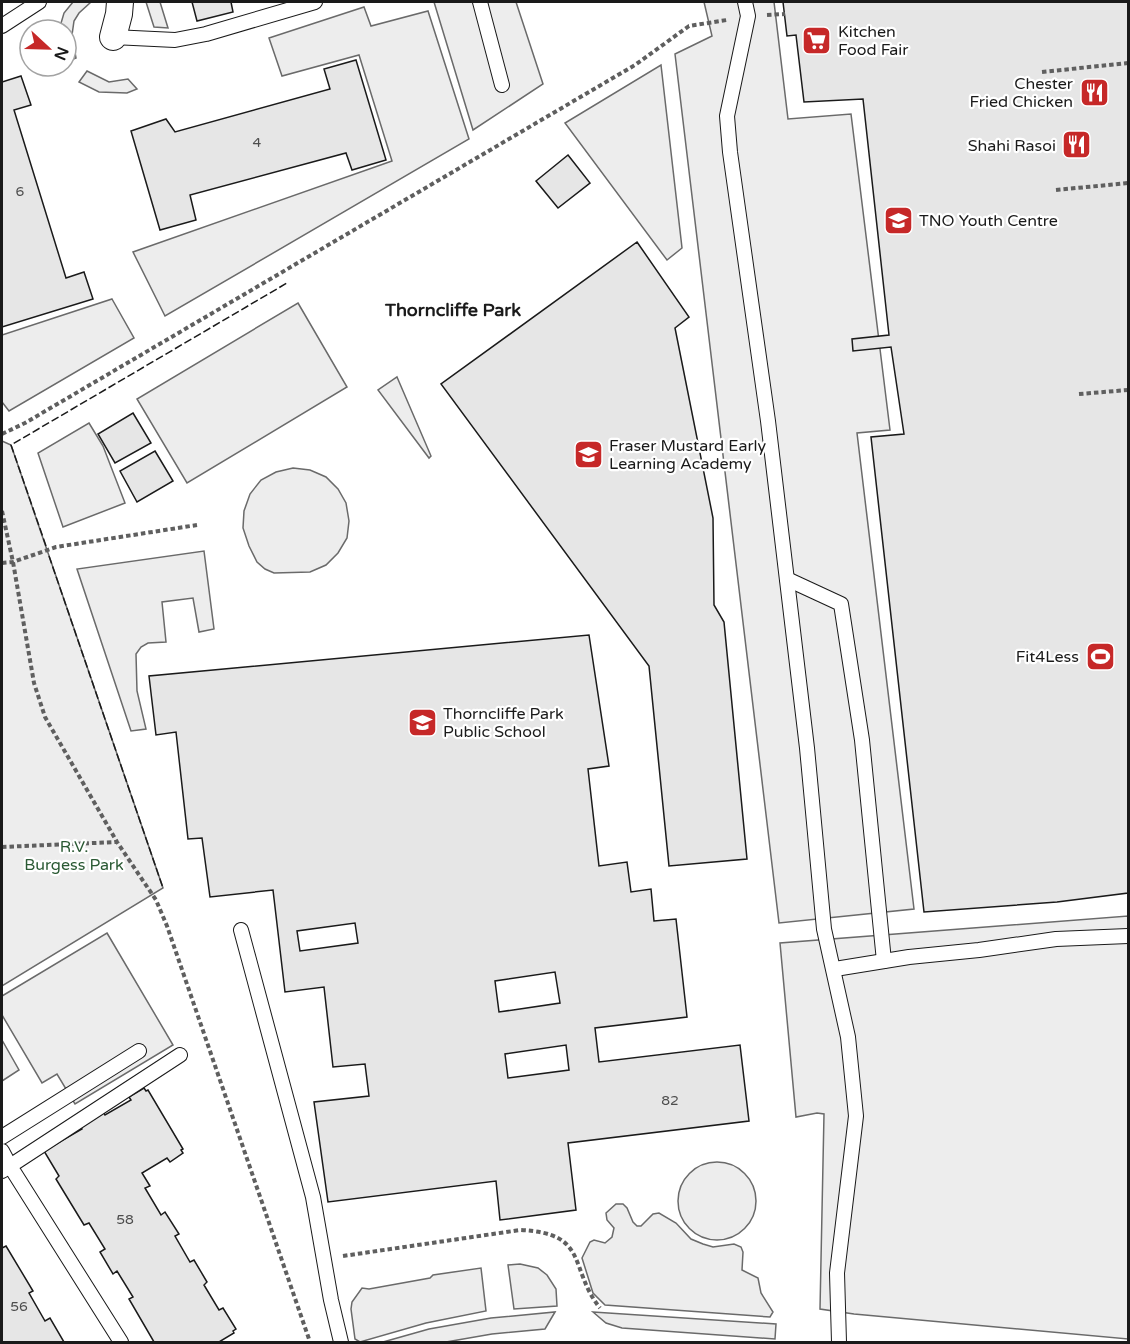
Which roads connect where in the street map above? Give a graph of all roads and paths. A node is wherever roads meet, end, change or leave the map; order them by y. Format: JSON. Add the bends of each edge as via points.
{"nodes":[{"id":1,"x":39,"y":2,"type":"edge"},
{"id":2,"x":120,"y":2,"type":"edge"},
{"id":3,"x":315,"y":2,"type":"edge"},
{"id":4,"x":480,"y":2,"type":"edge"},
{"id":5,"x":745,"y":2,"type":"edge"},
{"id":6,"x":784,"y":14,"type":"dead end"},
{"id":7,"x":748,"y":16,"type":"junction"},
{"id":8,"x":2,"y":26,"type":"edge"},
{"id":9,"x":113,"y":37,"type":"joint"},
{"id":10,"x":1128,"y":63,"type":"edge"},
{"id":11,"x":1042,"y":72,"type":"dead end"},
{"id":12,"x":501,"y":85,"type":"dead end"},
{"id":13,"x":1128,"y":183,"type":"edge"},
{"id":14,"x":1056,"y":190,"type":"dead end"},
{"id":15,"x":1128,"y":390,"type":"edge"},
{"id":16,"x":1079,"y":394,"type":"dead end"},
{"id":17,"x":2,"y":434,"type":"edge"},
{"id":18,"x":2,"y":511,"type":"edge"},
{"id":19,"x":197,"y":525,"type":"dead end"},
{"id":20,"x":13,"y":562,"type":"junction"},
{"id":21,"x":2,"y":563,"type":"edge"},
{"id":22,"x":787,"y":579,"type":"junction"},
{"id":23,"x":117,"y":842,"type":"junction"},
{"id":24,"x":2,"y":847,"type":"edge"},
{"id":25,"x":241,"y":930,"type":"dead end"},
{"id":26,"x":1128,"y":936,"type":"edge"},
{"id":27,"x":884,"y":961,"type":"junction"},
{"id":28,"x":835,"y":969,"type":"junction"},
{"id":29,"x":139,"y":1051,"type":"dead end"},
{"id":30,"x":180,"y":1055,"type":"dead end"},
{"id":31,"x":2,"y":1137,"type":"edge"},
{"id":32,"x":2,"y":1151,"type":"edge"},
{"id":33,"x":6,"y":1168,"type":"edge"},
{"id":34,"x":323,"y":1258,"type":"junction"},
{"id":35,"x":600,"y":1308,"type":"dead end"},
{"id":36,"x":121,"y":1342,"type":"edge"},
{"id":37,"x":310,"y":1342,"type":"edge"},
{"id":38,"x":341,"y":1342,"type":"edge"},
{"id":39,"x":838,"y":1342,"type":"edge"}],
"edges":[{"from":1,"to":8,"type":"lane"},
{"from":2,"to":9,"type":"street"},
{"from":3,"to":9,"type":"lane","via":[[175,40]]},
{"from":4,"to":12,"type":"lane"},
{"from":5,"to":7,"type":"lane"},
{"from":6,"to":7,"type":"path"},
{"from":7,"to":17,"type":"path","via":[[689,26],[635,65]]},
{"from":7,"to":22,"type":"lane","via":[[727,116]]},
{"from":10,"to":11,"type":"path"},
{"from":13,"to":14,"type":"path"},
{"from":15,"to":16,"type":"path"},
{"from":18,"to":20,"type":"path"},
{"from":19,"to":20,"type":"path","via":[[56,547]]},
{"from":20,"to":21,"type":"path"},
{"from":20,"to":23,"type":"path","via":[[34,683],[45,717]]},
{"from":22,"to":27,"type":"lane","via":[[842,604],[862,740]]},
{"from":22,"to":28,"type":"lane","via":[[824,929]]},
{"from":23,"to":24,"type":"path"},
{"from":23,"to":37,"type":"path","via":[[156,900],[167,926]]},
{"from":25,"to":34,"type":"lane","via":[[313,1197]]},
{"from":26,"to":27,"type":"lane","via":[[1056,939]]},
{"from":27,"to":28,"type":"lane"},
{"from":28,"to":39,"type":"lane","via":[[848,1037],[856,1116],[837,1273]]},
{"from":29,"to":31,"type":"lane"},
{"from":30,"to":33,"type":"lane"},
{"from":32,"to":33,"type":"lane"},
{"from":33,"to":36,"type":"lane"},
{"from":34,"to":35,"type":"path","via":[[539,1230],[567,1244]]},
{"from":34,"to":38,"type":"lane"}]}
